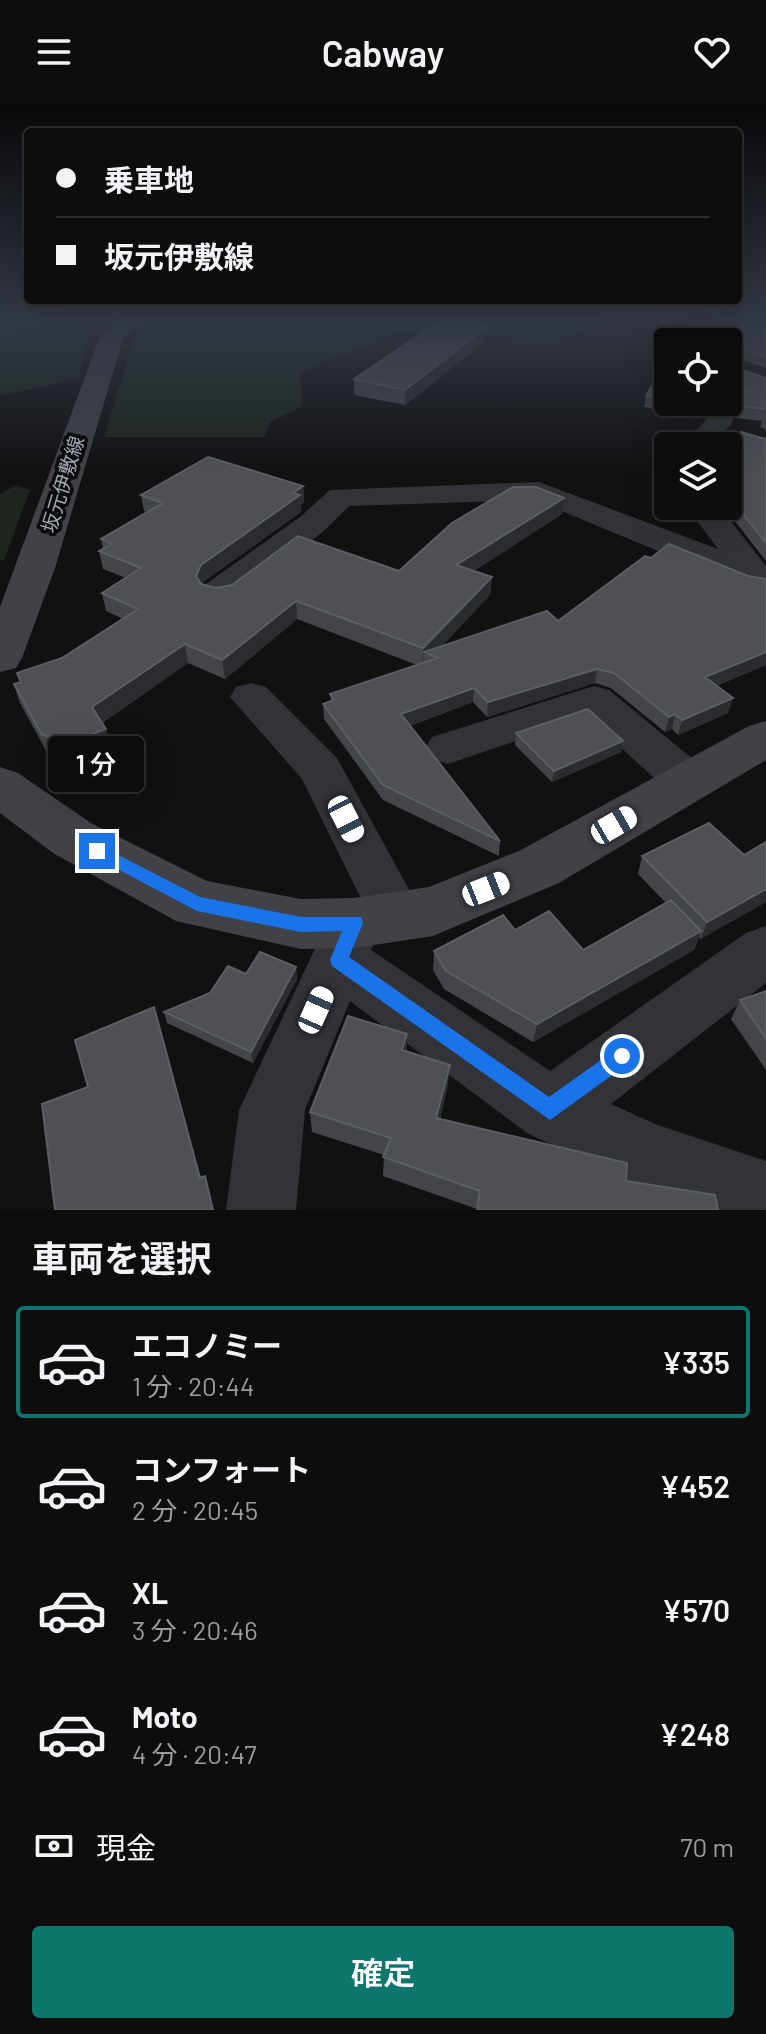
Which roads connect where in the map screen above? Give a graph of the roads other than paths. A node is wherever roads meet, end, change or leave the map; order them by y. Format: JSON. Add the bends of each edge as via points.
{"nodes":[{"id":1,"x":100,"y":371,"type":"edge"},
{"id":2,"x":724,"y":416,"type":"edge"},
{"id":3,"x":709,"y":432,"type":"edge"},
{"id":4,"x":714,"y":520,"type":"edge"},
{"id":5,"x":760,"y":573,"type":"edge"},
{"id":6,"x":219,"y":592,"type":"edge"},
{"id":7,"x":0,"y":658,"type":"edge"},
{"id":8,"x":251,"y":697,"type":"dead end"},
{"id":9,"x":766,"y":738,"type":"edge"},
{"id":10,"x":448,"y":748,"type":"dead end"},
{"id":11,"x":689,"y":782,"type":"junction"},
{"id":12,"x":0,"y":786,"type":"edge"},
{"id":13,"x":363,"y":933,"type":"junction"},
{"id":14,"x":766,"y":950,"type":"edge"},
{"id":15,"x":550,"y":1110,"type":"junction"},
{"id":16,"x":766,"y":1196,"type":"edge"},
{"id":17,"x":261,"y":1210,"type":"edge"}],
"edges":[{"from":1,"to":7,"type":"main road","name":"坂元伊敷線","via":[[36,568]]},
{"from":2,"to":3,"type":"street"},
{"from":4,"to":5,"type":"street"},
{"from":5,"to":6,"type":"street","via":[[539,491],[341,497]]},
{"from":8,"to":13,"type":"street","via":[[321,770]]},
{"from":9,"to":11,"type":"main road"},
{"from":10,"to":11,"type":"street","via":[[594,700]]},
{"from":11,"to":13,"type":"main road","via":[[539,867]]},
{"from":12,"to":13,"type":"main road","via":[[72,838],[197,904]]},
{"from":13,"to":15,"type":"street"},
{"from":13,"to":17,"type":"street","via":[[272,1110]]},
{"from":14,"to":15,"type":"street"},
{"from":15,"to":16,"type":"street","via":[[647,1155]]}]}
